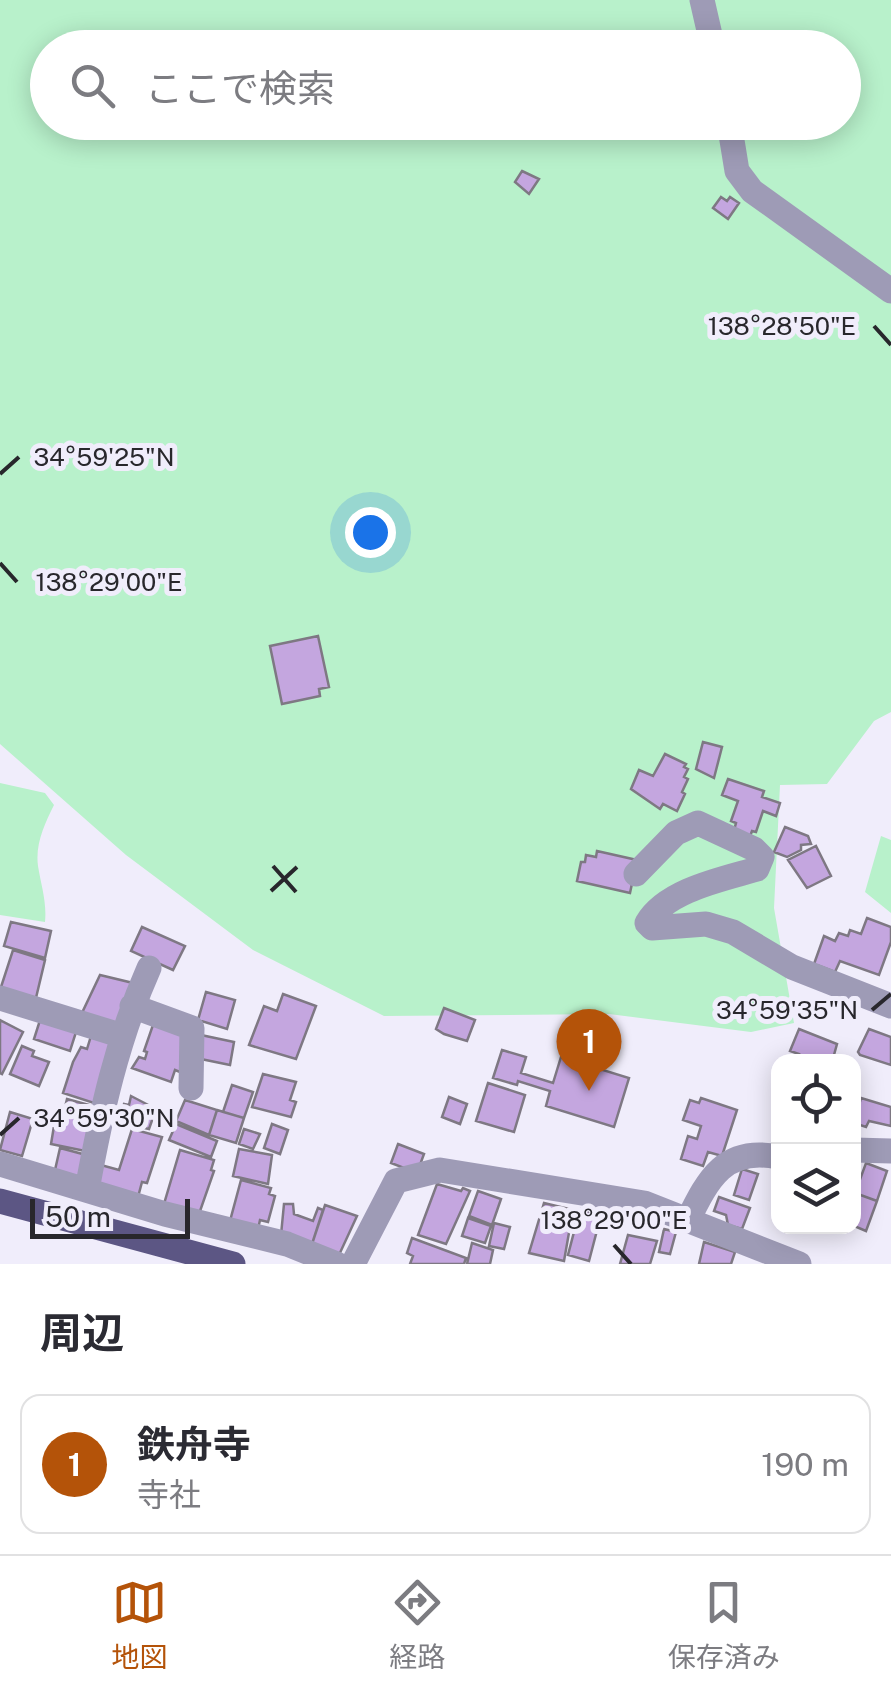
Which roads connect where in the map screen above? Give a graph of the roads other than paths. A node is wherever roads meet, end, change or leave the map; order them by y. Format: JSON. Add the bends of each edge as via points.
{"nodes":[{"id":1,"x":702,"y":0,"type":"edge"},
{"id":2,"x":709,"y":30,"type":"edge"},
{"id":3,"x":732,"y":140,"type":"edge"},
{"id":4,"x":891,"y":291,"type":"edge"},
{"id":5,"x":636,"y":874,"type":"dead end"},
{"id":6,"x":150,"y":968,"type":"dead end"},
{"id":7,"x":0,"y":998,"type":"edge"},
{"id":8,"x":132,"y":1006,"type":"junction"},
{"id":9,"x":891,"y":1006,"type":"edge"},
{"id":10,"x":123,"y":1036,"type":"junction"},
{"id":11,"x":191,"y":1088,"type":"dead end"},
{"id":12,"x":861,"y":1150,"type":"edge"},
{"id":13,"x":891,"y":1151,"type":"edge"},
{"id":14,"x":771,"y":1157,"type":"edge"},
{"id":15,"x":0,"y":1164,"type":"edge"},
{"id":16,"x":87,"y":1190,"type":"junction"},
{"id":17,"x":0,"y":1201,"type":"edge"},
{"id":18,"x":688,"y":1220,"type":"junction"},
{"id":19,"x":232,"y":1264,"type":"edge"},
{"id":20,"x":337,"y":1264,"type":"edge"},
{"id":21,"x":353,"y":1264,"type":"edge"},
{"id":22,"x":799,"y":1264,"type":"edge"}],
"edges":[{"from":1,"to":2,"type":"street"},
{"from":3,"to":4,"type":"street","via":[[737,171],[752,191]]},
{"from":5,"to":9,"type":"street","via":[[676,833],[698,823],[754,849],[762,858],[756,870],[709,880],[654,912],[652,928],[706,924],[733,932],[792,968]]},
{"from":6,"to":8,"type":"street"},
{"from":7,"to":10,"type":"street"},
{"from":8,"to":10,"type":"street"},
{"from":8,"to":11,"type":"street","via":[[192,1028]]},
{"from":10,"to":16,"type":"street"},
{"from":12,"to":13,"type":"street"},
{"from":14,"to":18,"type":"street","via":[[748,1156],[721,1168],[706,1182]]},
{"from":15,"to":16,"type":"street"},
{"from":16,"to":20,"type":"street"},
{"from":17,"to":19,"type":"main road"},
{"from":18,"to":21,"type":"street","via":[[644,1203],[440,1170],[396,1181]]},
{"from":18,"to":22,"type":"street"}]}
